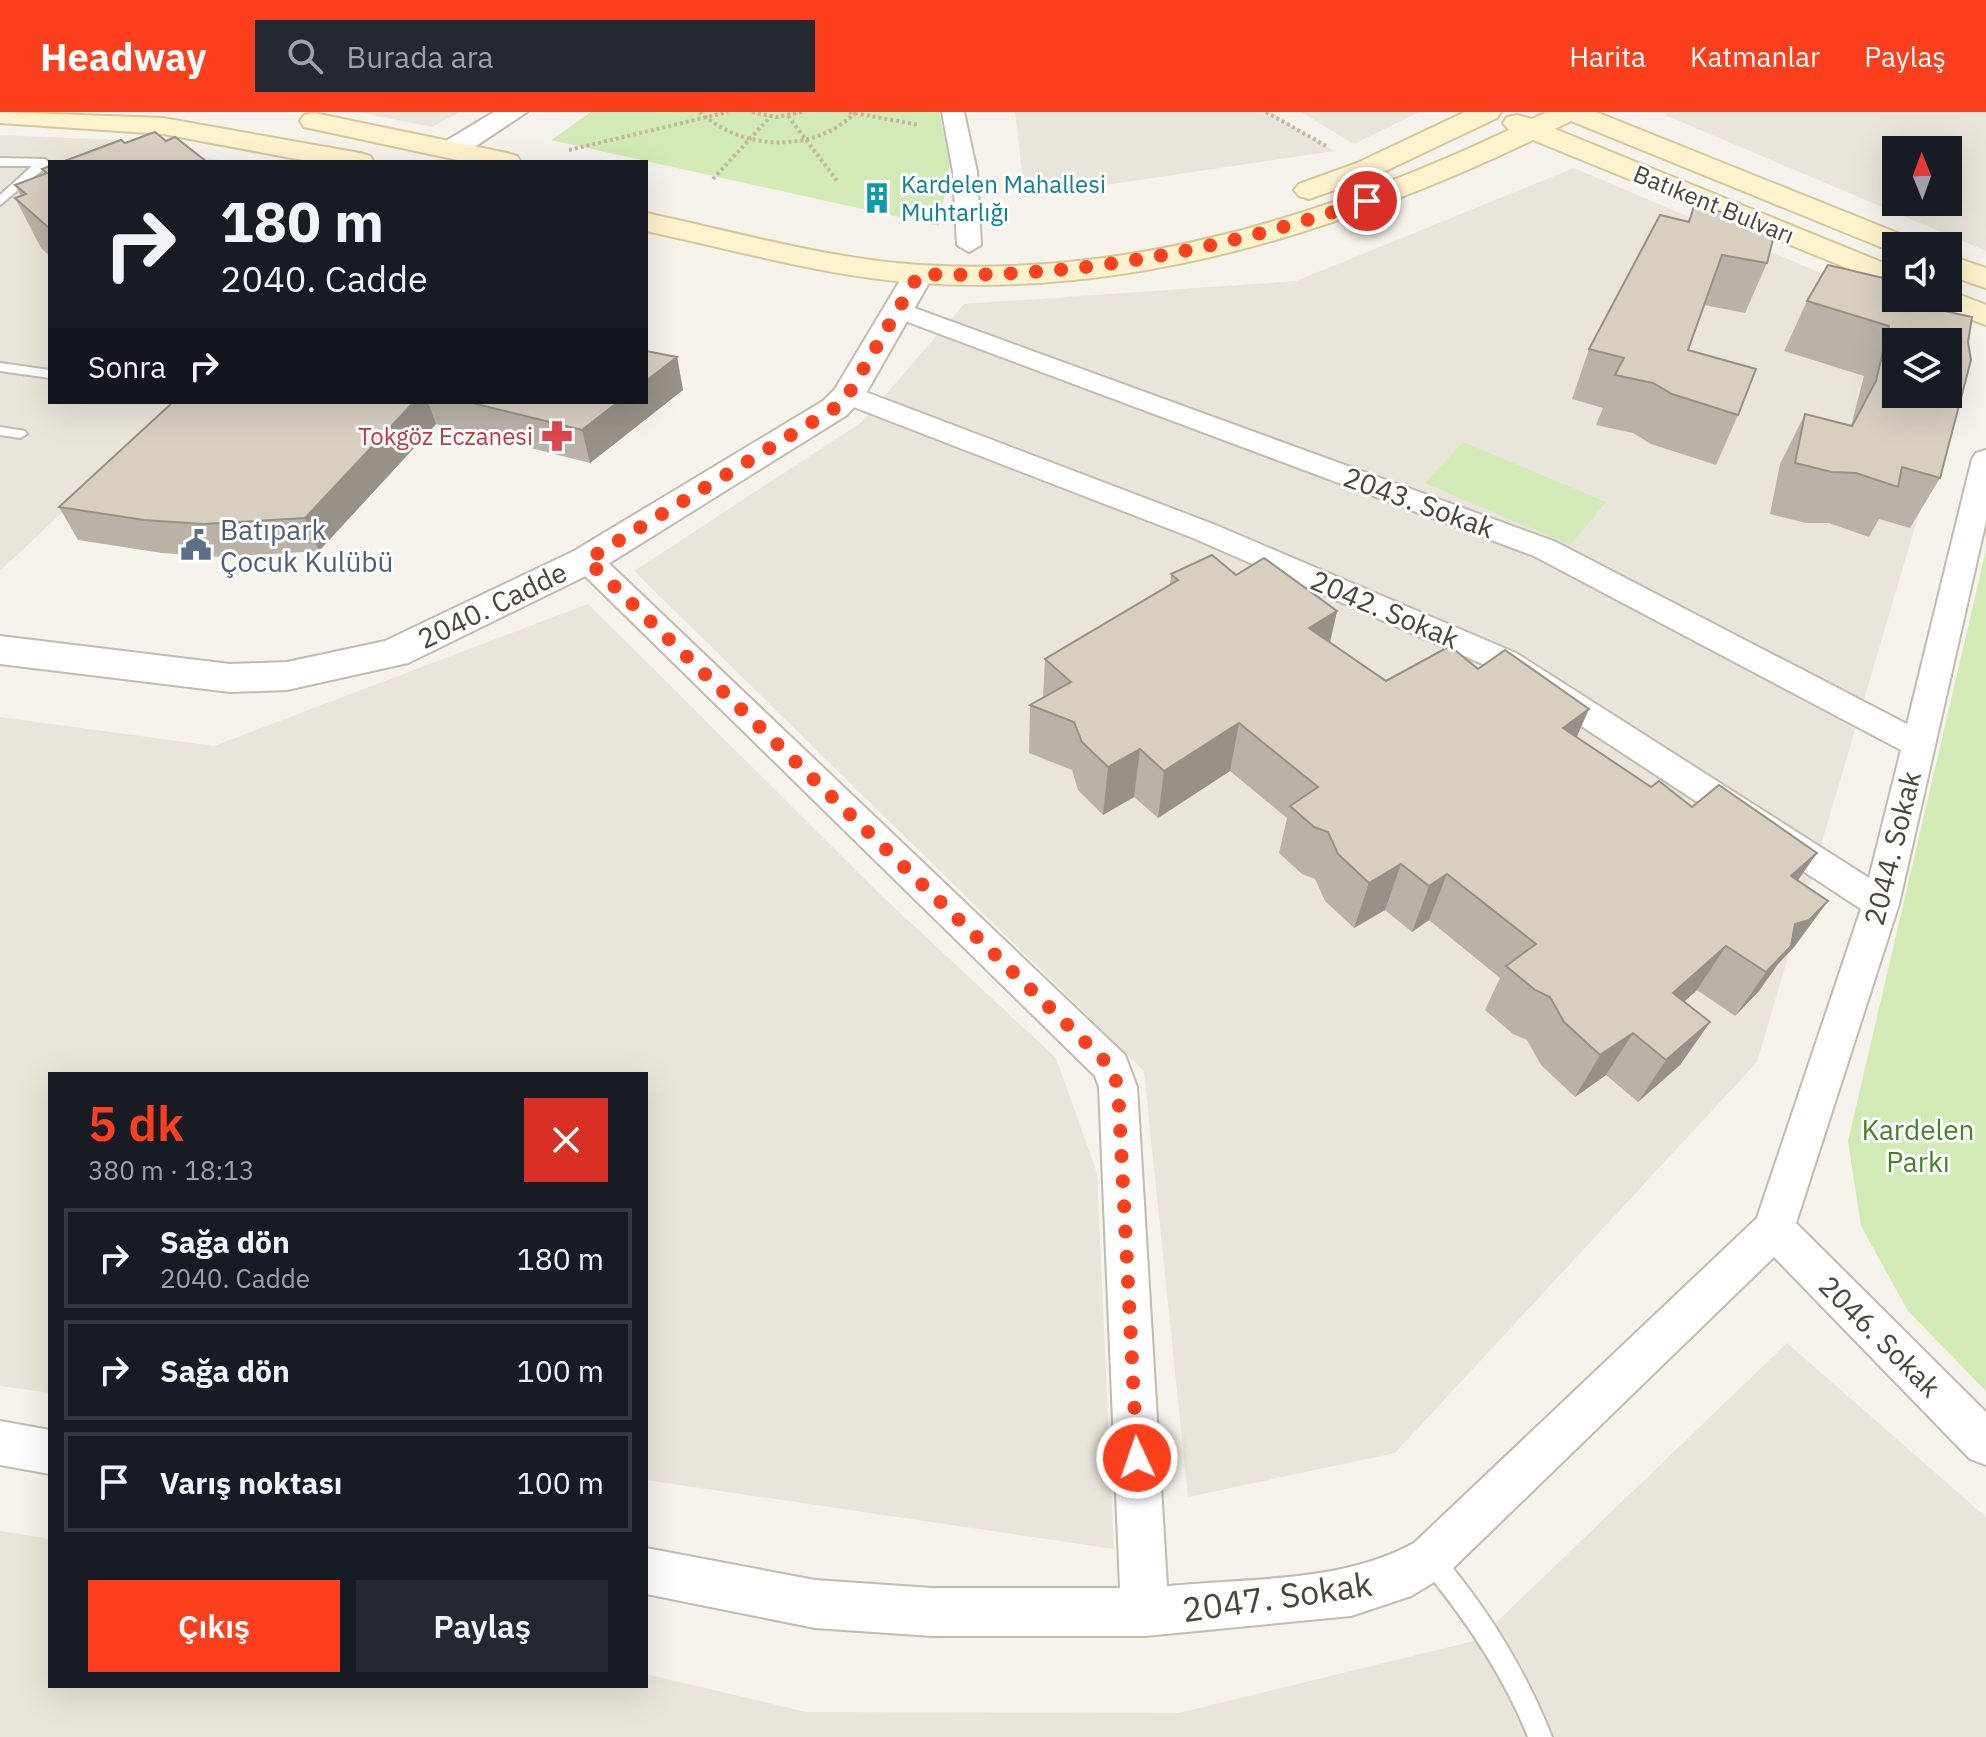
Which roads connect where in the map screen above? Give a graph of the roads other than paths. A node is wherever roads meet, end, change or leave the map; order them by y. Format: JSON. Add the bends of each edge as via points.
{"nodes":[{"id":1,"x":513,"y":112,"type":"edge"},
{"id":2,"x":1487,"y":112,"type":"edge"},
{"id":3,"x":1494,"y":112,"type":"edge"},
{"id":4,"x":1570,"y":112,"type":"edge"},
{"id":5,"x":280,"y":114,"type":"dead end"},
{"id":6,"x":0,"y":115,"type":"edge"},
{"id":7,"x":955,"y":122,"type":"edge"},
{"id":8,"x":1532,"y":129,"type":"junction"},
{"id":9,"x":451,"y":150,"type":"junction"},
{"id":10,"x":349,"y":160,"type":"edge"},
{"id":11,"x":498,"y":160,"type":"edge"},
{"id":12,"x":0,"y":162,"type":"edge"},
{"id":13,"x":47,"y":163,"type":"edge"},
{"id":14,"x":1285,"y":197,"type":"dead end"},
{"id":15,"x":0,"y":201,"type":"edge"},
{"id":16,"x":648,"y":222,"type":"edge"},
{"id":17,"x":1882,"y":237,"type":"edge"},
{"id":18,"x":960,"y":244,"type":"joint"},
{"id":19,"x":1962,"y":270,"type":"edge"},
{"id":20,"x":1882,"y":273,"type":"edge"},
{"id":21,"x":919,"y":274,"type":"junction"},
{"id":22,"x":1986,"y":279,"type":"edge"},
{"id":23,"x":1962,"y":306,"type":"edge"},
{"id":24,"x":898,"y":310,"type":"junction"},
{"id":25,"x":1986,"y":316,"type":"edge"},
{"id":26,"x":0,"y":367,"type":"edge"},
{"id":27,"x":48,"y":374,"type":"edge"},
{"id":28,"x":848,"y":395,"type":"junction"},
{"id":29,"x":0,"y":431,"type":"edge"},
{"id":30,"x":20,"y":434,"type":"dead end"},
{"id":31,"x":1986,"y":459,"type":"edge"},
{"id":32,"x":587,"y":560,"type":"junction"},
{"id":33,"x":0,"y":650,"type":"edge"},
{"id":34,"x":1918,"y":744,"type":"junction"},
{"id":35,"x":1881,"y":904,"type":"junction"},
{"id":36,"x":1774,"y":1229,"type":"junction"},
{"id":37,"x":0,"y":1443,"type":"edge"},
{"id":38,"x":1986,"y":1443,"type":"edge"},
{"id":39,"x":48,"y":1452,"type":"edge"},
{"id":40,"x":1430,"y":1559,"type":"junction"},
{"id":41,"x":648,"y":1571,"type":"edge"},
{"id":42,"x":1145,"y":1612,"type":"junction"},
{"id":43,"x":1540,"y":1737,"type":"edge"}],
"edges":[{"from":1,"to":9,"type":"street"},
{"from":2,"to":14,"type":"main road","via":[[1367,169]]},
{"from":3,"to":8,"type":"main road","name":"Batıkent Bulvarı"},
{"from":4,"to":8,"type":"main road"},
{"from":4,"to":17,"type":"main road","name":"Batıkent Bulvarı"},
{"from":5,"to":9,"type":"main road"},
{"from":6,"to":10,"type":"main road","via":[[163,126]]},
{"from":7,"to":18,"type":"street","via":[[965,172]]},
{"from":8,"to":20,"type":"main road","name":"Batıkent Bulvarı"},
{"from":8,"to":21,"type":"main road","via":[[1387,194],[1221,244],[1075,269]]},
{"from":9,"to":11,"type":"main road"},
{"from":12,"to":13,"type":"lane"},
{"from":13,"to":15,"type":"lane"},
{"from":16,"to":21,"type":"main road"},
{"from":18,"to":21,"type":"main road"},
{"from":19,"to":22,"type":"main road"},
{"from":21,"to":24,"type":"street","name":"2040. Cadde"},
{"from":23,"to":25,"type":"main road"},
{"from":24,"to":28,"type":"street","name":"2040. Cadde"},
{"from":24,"to":34,"type":"street","name":"2043. Sokak","via":[[1545,549]]},
{"from":26,"to":27,"type":"lane"},
{"from":28,"to":32,"type":"street","name":"2040. Cadde","via":[[817,421]]},
{"from":28,"to":35,"type":"street","name":"2042. Sokak","via":[[1203,531],[1505,661]]},
{"from":29,"to":30,"type":"lane"},
{"from":31,"to":34,"type":"street","name":"2044. Sokak"},
{"from":32,"to":33,"type":"street","name":"2040. Cadde","via":[[394,653],[287,676],[199,675]]},
{"from":32,"to":42,"type":"street","via":[[1111,1067],[1118,1087]]},
{"from":34,"to":35,"type":"street","name":"2044. Sokak"},
{"from":35,"to":36,"type":"street","name":"2044. Sokak"},
{"from":36,"to":38,"type":"street","name":"2046. Sokak"},
{"from":36,"to":40,"type":"street","name":"2047. Sokak"},
{"from":37,"to":39,"type":"street"},
{"from":40,"to":42,"type":"street","name":"2047. Sokak","via":[[1394,1579],[1351,1592]]},
{"from":40,"to":43,"type":"lane","via":[[1496,1644]]},
{"from":41,"to":42,"type":"street","name":"2047. Sokak","via":[[815,1604],[932,1612]]}]}
